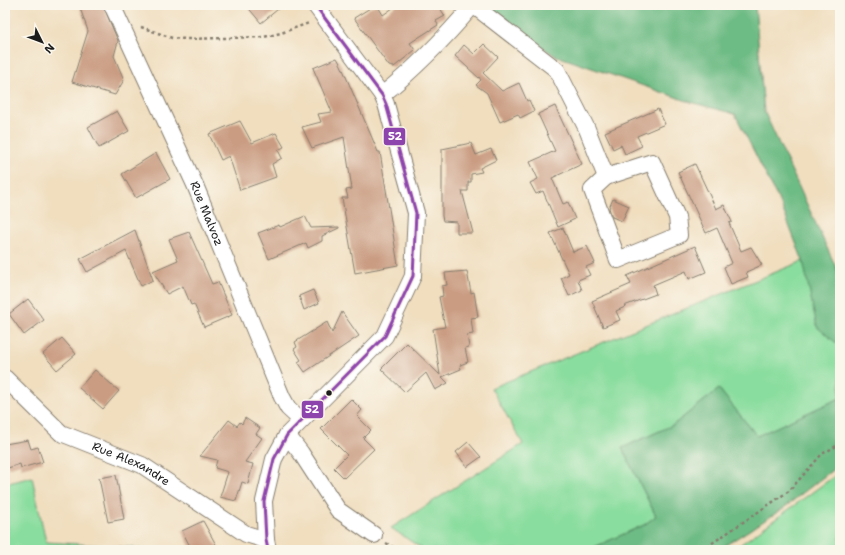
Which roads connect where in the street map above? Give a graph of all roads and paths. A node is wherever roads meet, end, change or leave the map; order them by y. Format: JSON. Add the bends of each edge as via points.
{"nodes":[{"id":1,"x":112,"y":5,"type":"edge"},
{"id":2,"x":473,"y":5,"type":"edge"},
{"id":3,"x":320,"y":11,"type":"edge"},
{"id":4,"x":145,"y":28,"type":"dead end"},
{"id":5,"x":382,"y":95,"type":"junction"},
{"id":6,"x":606,"y":177,"type":"junction"},
{"id":7,"x":5,"y":378,"type":"edge"},
{"id":8,"x":301,"y":420,"type":"junction"},
{"id":9,"x":287,"y":435,"type":"junction"},
{"id":10,"x":840,"y":444,"type":"edge"},
{"id":11,"x":374,"y":535,"type":"dead end"},
{"id":12,"x":267,"y":545,"type":"edge"},
{"id":13,"x":702,"y":550,"type":"edge"}],
"edges":[{"from":1,"to":8,"type":"street","name":"Rue Malvoz","via":[[193,180],[282,397],[288,408]]},
{"from":2,"to":5,"type":"street","via":[[443,39]]},
{"from":2,"to":6,"type":"street","via":[[557,70],[587,128]]},
{"from":3,"to":4,"type":"path","via":[[281,33],[264,37],[179,39]]},
{"from":3,"to":5,"type":"street"},
{"from":5,"to":8,"type":"street","via":[[416,213],[413,276],[385,336]]},
{"from":6,"to":6,"type":"street","via":[[592,190],[618,260],[679,235],[677,217],[652,162]]},
{"from":7,"to":12,"type":"street","name":"Rue Alexandre","via":[[61,433],[142,465],[246,534]]},
{"from":8,"to":9,"type":"street"},
{"from":9,"to":11,"type":"street","via":[[338,510]]},
{"from":9,"to":12,"type":"street","via":[[274,459],[264,501]]},
{"from":10,"to":13,"type":"path","via":[[822,454],[789,491]]}]}
